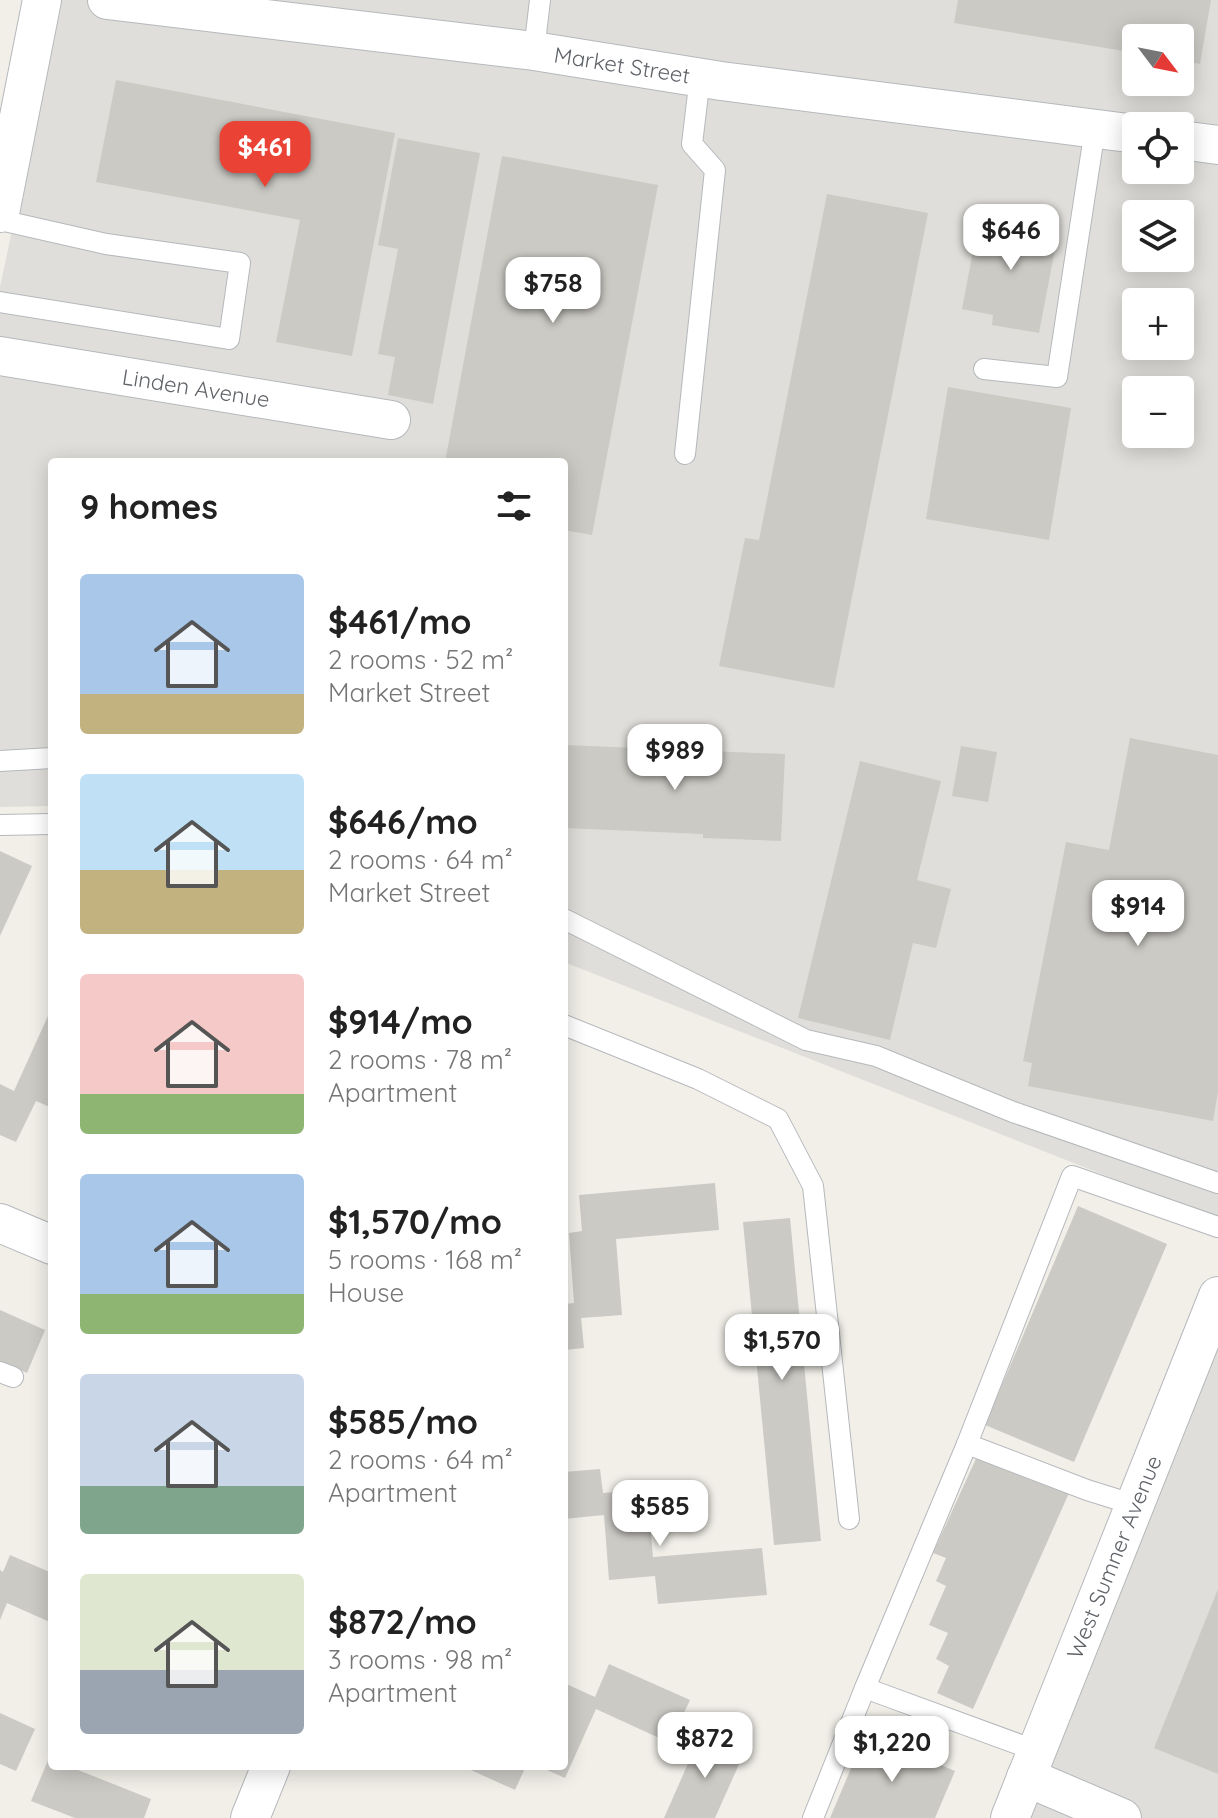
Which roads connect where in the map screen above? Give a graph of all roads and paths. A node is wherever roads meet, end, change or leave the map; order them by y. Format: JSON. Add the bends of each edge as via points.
{"nodes":[{"id":1,"x":42,"y":0,"type":"edge"},
{"id":2,"x":107,"y":0,"type":"edge"},
{"id":3,"x":540,"y":0,"type":"edge"},
{"id":4,"x":534,"y":51,"type":"junction"},
{"id":5,"x":700,"y":77,"type":"junction"},
{"id":6,"x":1095,"y":129,"type":"junction"},
{"id":7,"x":1122,"y":132,"type":"edge"},
{"id":8,"x":1194,"y":142,"type":"edge"},
{"id":9,"x":1218,"y":145,"type":"edge"},
{"id":10,"x":0,"y":213,"type":"edge"},
{"id":11,"x":0,"y":220,"type":"edge"},
{"id":12,"x":0,"y":302,"type":"edge"},
{"id":13,"x":0,"y":356,"type":"edge"},
{"id":14,"x":984,"y":369,"type":"dead end"},
{"id":15,"x":391,"y":420,"type":"dead end"},
{"id":16,"x":685,"y":454,"type":"dead end"},
{"id":17,"x":48,"y":758,"type":"edge"},
{"id":18,"x":0,"y":761,"type":"edge"},
{"id":19,"x":48,"y":824,"type":"edge"},
{"id":20,"x":0,"y":825,"type":"edge"},
{"id":21,"x":568,"y":921,"type":"edge"},
{"id":22,"x":568,"y":1027,"type":"edge"},
{"id":23,"x":1218,"y":1183,"type":"edge"},
{"id":24,"x":0,"y":1223,"type":"edge"},
{"id":25,"x":1218,"y":1227,"type":"edge"},
{"id":26,"x":48,"y":1243,"type":"edge"},
{"id":27,"x":1218,"y":1296,"type":"edge"},
{"id":28,"x":967,"y":1444,"type":"junction"},
{"id":29,"x":1135,"y":1505,"type":"junction"},
{"id":30,"x":849,"y":1519,"type":"dead end"},
{"id":31,"x":865,"y":1688,"type":"junction"},
{"id":32,"x":1031,"y":1764,"type":"junction"},
{"id":33,"x":269,"y":1770,"type":"edge"},
{"id":34,"x":250,"y":1818,"type":"edge"},
{"id":35,"x":813,"y":1818,"type":"edge"},
{"id":36,"x":1010,"y":1818,"type":"edge"},
{"id":37,"x":1122,"y":1818,"type":"edge"}],
"edges":[{"from":1,"to":10,"type":"street"},
{"from":2,"to":4,"type":"street","name":"Market Street"},
{"from":3,"to":4,"type":"lane"},
{"from":4,"to":5,"type":"street","name":"Market Street"},
{"from":5,"to":6,"type":"street","name":"Market Street"},
{"from":5,"to":16,"type":"lane","via":[[692,144],[715,170]]},
{"from":6,"to":7,"type":"street","name":"Market Street"},
{"from":6,"to":14,"type":"lane","via":[[1057,377]]},
{"from":8,"to":9,"type":"street"},
{"from":11,"to":12,"type":"lane","via":[[106,244],[240,263],[229,339]]},
{"from":13,"to":15,"type":"street","name":"Linden Avenue"},
{"from":17,"to":18,"type":"lane"},
{"from":19,"to":20,"type":"lane"},
{"from":21,"to":23,"type":"lane","via":[[806,1040],[876,1056],[1013,1112]]},
{"from":22,"to":30,"type":"lane","via":[[698,1079],[778,1119],[813,1186]]},
{"from":24,"to":26,"type":"street"},
{"from":25,"to":28,"type":"lane","via":[[1072,1176]]},
{"from":27,"to":29,"type":"street","name":"West Sumner Avenue"},
{"from":28,"to":29,"type":"lane"},
{"from":28,"to":31,"type":"lane"},
{"from":29,"to":32,"type":"street","name":"West Sumner Avenue"},
{"from":31,"to":32,"type":"lane"},
{"from":31,"to":35,"type":"lane"},
{"from":32,"to":36,"type":"street","name":"West Sumner Avenue"},
{"from":32,"to":37,"type":"street"},
{"from":33,"to":34,"type":"street"}]}
